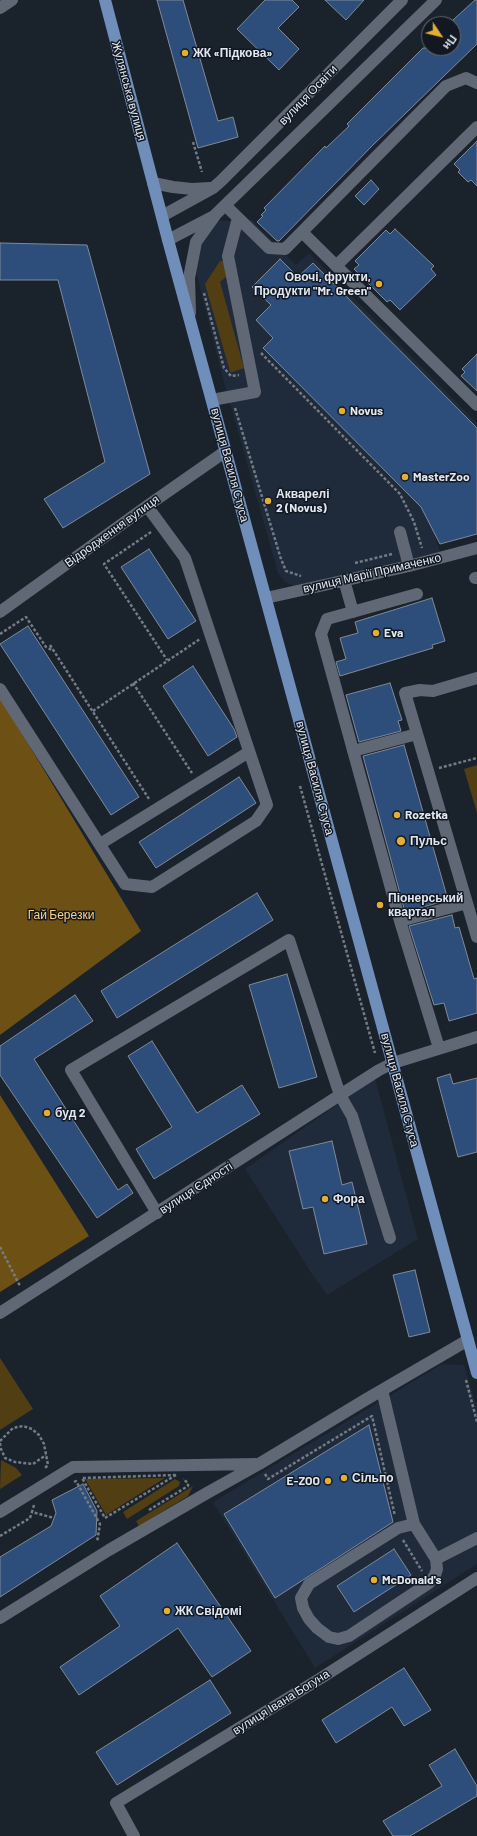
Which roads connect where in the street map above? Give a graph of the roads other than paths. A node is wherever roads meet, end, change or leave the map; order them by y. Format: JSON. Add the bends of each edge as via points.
{"nodes":[{"id":1,"x":12,"y":0,"type":"edge"},
{"id":2,"x":402,"y":0,"type":"edge"},
{"id":3,"x":436,"y":0,"type":"edge"},
{"id":4,"x":106,"y":1,"type":"edge"},
{"id":5,"x":0,"y":8,"type":"edge"},
{"id":6,"x":477,"y":83,"type":"edge"},
{"id":7,"x":477,"y":128,"type":"edge"},
{"id":8,"x":153,"y":183,"type":"junction"},
{"id":9,"x":213,"y":188,"type":"junction"},
{"id":10,"x":226,"y":206,"type":"junction"},
{"id":11,"x":216,"y":214,"type":"junction"},
{"id":12,"x":162,"y":216,"type":"junction"},
{"id":13,"x":238,"y":218,"type":"junction"},
{"id":14,"x":302,"y":232,"type":"junction"},
{"id":15,"x":168,"y":240,"type":"junction"},
{"id":16,"x":336,"y":266,"type":"junction"},
{"id":17,"x":190,"y":318,"type":"junction"},
{"id":18,"x":212,"y":400,"type":"junction"},
{"id":19,"x":477,"y":405,"type":"edge"},
{"id":20,"x":226,"y":451,"type":"junction"},
{"id":21,"x":147,"y":506,"type":"junction"},
{"id":22,"x":400,"y":532,"type":"dead end"},
{"id":23,"x":477,"y":548,"type":"edge"},
{"id":24,"x":409,"y":566,"type":"junction"},
{"id":25,"x":344,"y":580,"type":"junction"},
{"id":26,"x":417,"y":594,"type":"dead end"},
{"id":27,"x":266,"y":598,"type":"junction"},
{"id":28,"x":0,"y":612,"type":"edge"},
{"id":29,"x":353,"y":612,"type":"junction"},
{"id":30,"x":477,"y":678,"type":"edge"},
{"id":31,"x":0,"y":689,"type":"edge"},
{"id":32,"x":417,"y":734,"type":"junction"},
{"id":33,"x":353,"y":751,"type":"junction"},
{"id":34,"x":249,"y":752,"type":"junction"},
{"id":35,"x":100,"y":844,"type":"junction"},
{"id":36,"x":467,"y":902,"type":"junction"},
{"id":37,"x":400,"y":921,"type":"junction"},
{"id":38,"x":477,"y":937,"type":"edge"},
{"id":39,"x":477,"y":1037,"type":"edge"},
{"id":40,"x":439,"y":1048,"type":"junction"},
{"id":41,"x":393,"y":1063,"type":"junction"},
{"id":42,"x":340,"y":1095,"type":"junction"},
{"id":43,"x":157,"y":1213,"type":"junction"},
{"id":44,"x":390,"y":1238,"type":"dead end"},
{"id":45,"x":0,"y":1313,"type":"edge"},
{"id":46,"x":468,"y":1340,"type":"junction"},
{"id":47,"x":477,"y":1373,"type":"edge"},
{"id":48,"x":382,"y":1390,"type":"junction"},
{"id":49,"x":259,"y":1464,"type":"junction"},
{"id":50,"x":0,"y":1512,"type":"edge"},
{"id":51,"x":414,"y":1524,"type":"junction"},
{"id":52,"x":477,"y":1538,"type":"edge"},
{"id":53,"x":436,"y":1560,"type":"junction"},
{"id":54,"x":477,"y":1578,"type":"edge"},
{"id":55,"x":0,"y":1618,"type":"edge"},
{"id":56,"x":134,"y":1836,"type":"edge"}],
"edges":[{"from":1,"to":5,"type":"street"},
{"from":2,"to":9,"type":"street","name":"вулиця Освіти"},
{"from":3,"to":10,"type":"street"},
{"from":4,"to":8,"type":"main road","name":"Жулянська вулиця"},
{"from":6,"to":14,"type":"street","via":[[466,78],[446,86]]},
{"from":7,"to":16,"type":"street"},
{"from":8,"to":9,"type":"street","via":[[192,189]]},
{"from":8,"to":12,"type":"main road","name":"вулиця Василя Стуса"},
{"from":9,"to":12,"type":"street","name":"вулиця Освіти"},
{"from":10,"to":11,"type":"street"},
{"from":10,"to":13,"type":"street"},
{"from":11,"to":15,"type":"street"},
{"from":11,"to":17,"type":"street","via":[[196,242],[189,278]]},
{"from":12,"to":15,"type":"main road","name":"вулиця Василя Стуса"},
{"from":13,"to":14,"type":"street","via":[[269,248],[285,249]]},
{"from":13,"to":18,"type":"street","via":[[228,256],[255,392]]},
{"from":14,"to":16,"type":"street"},
{"from":15,"to":17,"type":"main road","name":"вулиця Василя Стуса"},
{"from":16,"to":19,"type":"street"},
{"from":17,"to":18,"type":"main road","name":"вулиця Василя Стуса"},
{"from":18,"to":20,"type":"main road","name":"вулиця Василя Стуса"},
{"from":20,"to":21,"type":"street","name":"Відродження вулиця"},
{"from":20,"to":27,"type":"main road","name":"вулиця Василя Стуса"},
{"from":21,"to":28,"type":"street","name":"Відродження вулиця"},
{"from":21,"to":34,"type":"street","via":[[185,558]]},
{"from":22,"to":24,"type":"street"},
{"from":23,"to":24,"type":"street","name":"вулиця Марії Примаченко"},
{"from":24,"to":25,"type":"street","name":"вулиця Марії Примаченко"},
{"from":25,"to":27,"type":"street","name":"вулиця Марії Примаченко"},
{"from":25,"to":29,"type":"street"},
{"from":26,"to":29,"type":"street"},
{"from":27,"to":41,"type":"main road","name":"вулиця Василя Стуса"},
{"from":29,"to":33,"type":"street","via":[[328,619],[320,634]]},
{"from":30,"to":32,"type":"street","via":[[433,691],[405,693]]},
{"from":31,"to":35,"type":"street"},
{"from":32,"to":33,"type":"street"},
{"from":32,"to":36,"type":"street"},
{"from":33,"to":37,"type":"street"},
{"from":34,"to":35,"type":"street"},
{"from":34,"to":35,"type":"street","via":[[267,805],[256,821],[152,887],[125,884]]},
{"from":36,"to":37,"type":"street"},
{"from":36,"to":38,"type":"street"},
{"from":37,"to":40,"type":"street"},
{"from":39,"to":40,"type":"street","name":"вулиця Єдності"},
{"from":40,"to":41,"type":"street","name":"вулиця Єдності"},
{"from":41,"to":42,"type":"street","name":"вулиця Єдності"},
{"from":41,"to":46,"type":"main road","name":"вулиця Василя Стуса"},
{"from":42,"to":43,"type":"street","name":"вулиця Єдності"},
{"from":42,"to":43,"type":"street","via":[[289,940],[71,1070]]},
{"from":42,"to":44,"type":"street","via":[[352,1116]]},
{"from":43,"to":45,"type":"street","name":"вулиця Єдності"},
{"from":46,"to":47,"type":"main road","name":"вулиця Василя Стуса"},
{"from":46,"to":48,"type":"street"},
{"from":48,"to":49,"type":"street"},
{"from":48,"to":51,"type":"street"},
{"from":49,"to":50,"type":"street","via":[[72,1467]]},
{"from":49,"to":55,"type":"street","via":[[109,1550]]},
{"from":51,"to":53,"type":"street"},
{"from":51,"to":53,"type":"street","via":[[398,1528],[309,1584],[301,1598],[309,1619],[328,1637],[338,1639],[349,1636],[429,1583],[437,1569]]},
{"from":52,"to":53,"type":"street"},
{"from":54,"to":56,"type":"street","name":"вулиця Івана Богуна","via":[[116,1804]]}]}
